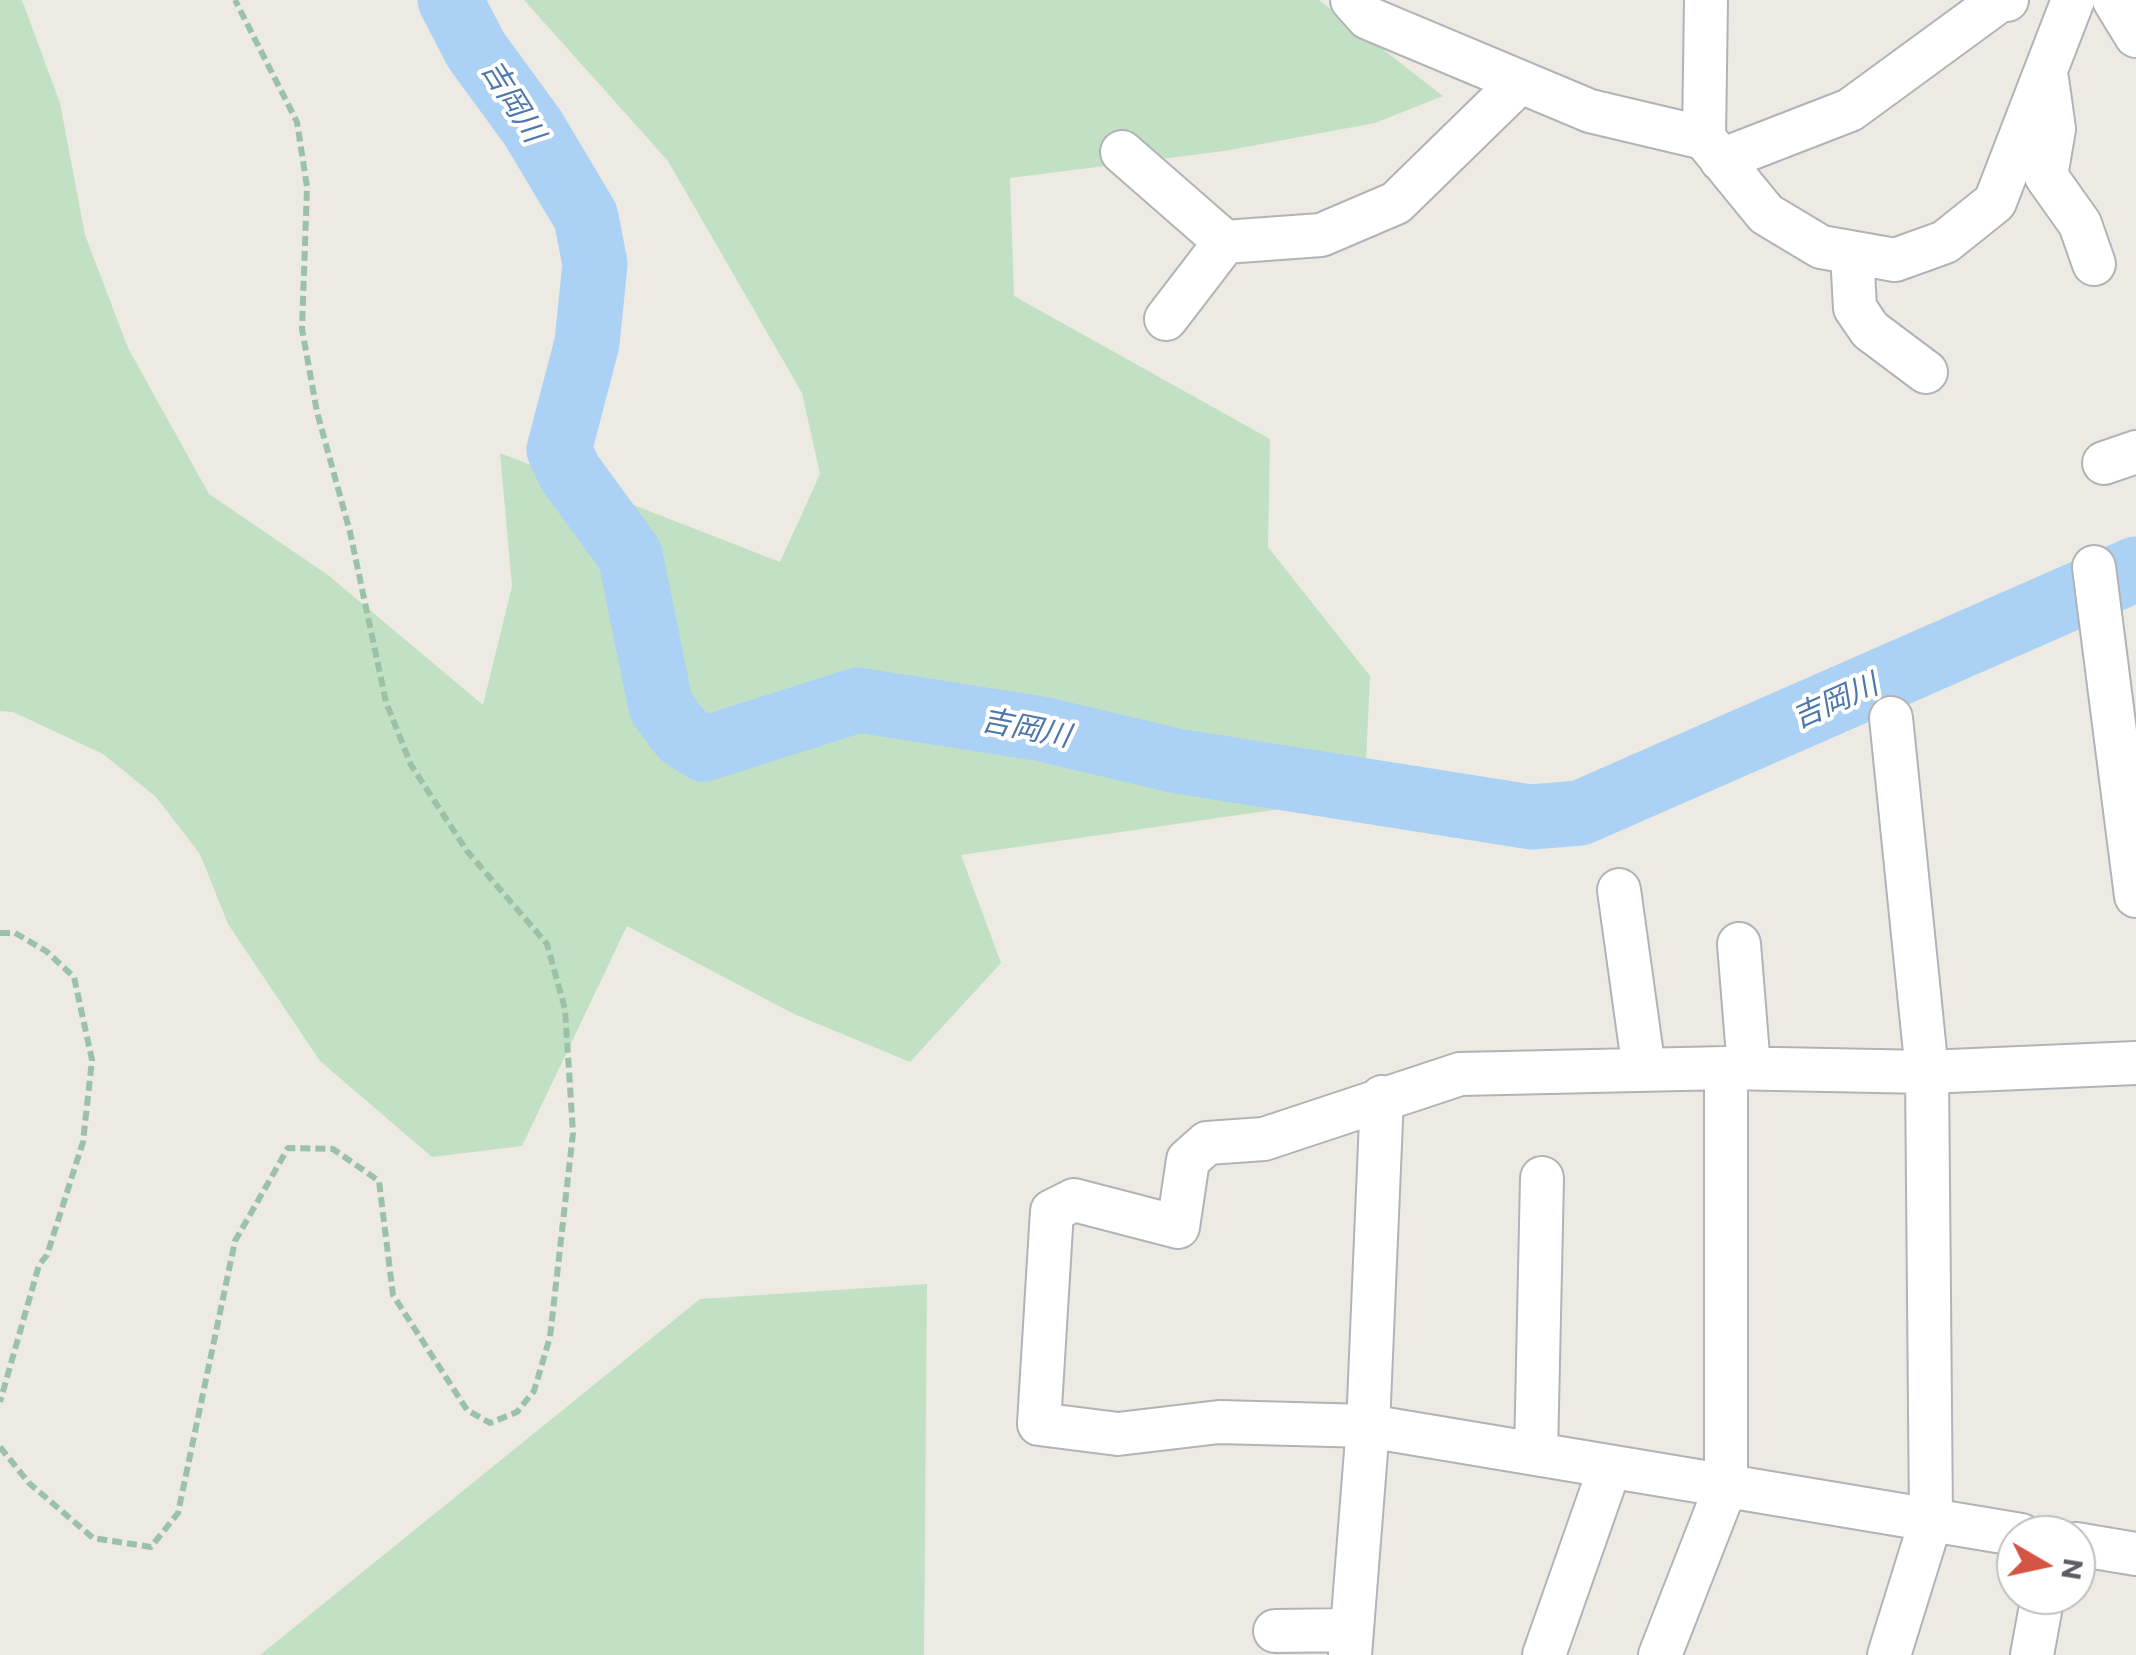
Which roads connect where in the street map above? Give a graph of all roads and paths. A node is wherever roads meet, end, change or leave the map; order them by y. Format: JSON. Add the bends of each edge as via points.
{"nodes":[{"id":1,"x":235,"y":0,"type":"edge"},
{"id":2,"x":1352,"y":0,"type":"edge"},
{"id":3,"x":1706,"y":0,"type":"edge"},
{"id":4,"x":2008,"y":0,"type":"edge"},
{"id":5,"x":2073,"y":0,"type":"edge"},
{"id":6,"x":2114,"y":0,"type":"edge"},
{"id":7,"x":2136,"y":36,"type":"edge"},
{"id":8,"x":2046,"y":69,"type":"junction"},
{"id":9,"x":1520,"y":82,"type":"junction"},
{"id":10,"x":1712,"y":149,"type":"junction"},
{"id":11,"x":1122,"y":152,"type":"dead end"},
{"id":12,"x":1226,"y":242,"type":"junction"},
{"id":13,"x":1852,"y":253,"type":"junction"},
{"id":14,"x":2094,"y":264,"type":"dead end"},
{"id":15,"x":1166,"y":319,"type":"dead end"},
{"id":16,"x":1926,"y":372,"type":"dead end"},
{"id":17,"x":2094,"y":567,"type":"dead end"},
{"id":18,"x":1891,"y":718,"type":"dead end"},
{"id":19,"x":1620,"y":890,"type":"dead end"},
{"id":20,"x":2136,"y":896,"type":"edge"},
{"id":21,"x":0,"y":932,"type":"edge"},
{"id":22,"x":1739,"y":944,"type":"dead end"},
{"id":23,"x":2136,"y":1063,"type":"edge"},
{"id":24,"x":1737,"y":1068,"type":"junction"},
{"id":25,"x":1644,"y":1070,"type":"junction"},
{"id":26,"x":1927,"y":1072,"type":"junction"},
{"id":27,"x":1382,"y":1097,"type":"junction"},
{"id":28,"x":1542,"y":1178,"type":"dead end"},
{"id":29,"x":0,"y":1402,"type":"edge"},
{"id":30,"x":1368,"y":1426,"type":"junction"},
{"id":31,"x":0,"y":1446,"type":"edge"},
{"id":32,"x":1536,"y":1454,"type":"junction"},
{"id":33,"x":1610,"y":1466,"type":"junction"},
{"id":34,"x":1726,"y":1486,"type":"junction"},
{"id":35,"x":1931,"y":1520,"type":"junction"},
{"id":36,"x":1996,"y":1531,"type":"edge"},
{"id":37,"x":2096,"y":1547,"type":"edge"},
{"id":38,"x":2136,"y":1554,"type":"edge"},
{"id":39,"x":2039,"y":1615,"type":"edge"},
{"id":40,"x":1275,"y":1630,"type":"dead end"},
{"id":41,"x":1351,"y":1643,"type":"edge"},
{"id":42,"x":1544,"y":1655,"type":"edge"},
{"id":43,"x":1660,"y":1655,"type":"edge"},
{"id":44,"x":1889,"y":1655,"type":"edge"},
{"id":45,"x":2032,"y":1655,"type":"edge"}],
"edges":[{"from":1,"to":31,"type":"path","via":[[296,122],[307,187],[302,329],[386,702],[411,765],[467,851],[547,944],[565,1009],[573,1133],[550,1337],[534,1391],[517,1412],[490,1423],[466,1410],[393,1295],[379,1181],[333,1149],[288,1148],[235,1241],[178,1513],[151,1547],[93,1538],[29,1483]]},
{"from":2,"to":9,"type":"street","via":[[1368,18]]},
{"from":3,"to":10,"type":"street"},
{"from":4,"to":10,"type":"street","via":[[1850,110]]},
{"from":5,"to":8,"type":"street"},
{"from":6,"to":7,"type":"street"},
{"from":8,"to":13,"type":"street","via":[[1995,202],[1944,242],[1895,260]]},
{"from":8,"to":14,"type":"street","via":[[2054,129],[2046,176],[2080,224]]},
{"from":9,"to":10,"type":"street"},
{"from":9,"to":12,"type":"street","via":[[1396,203],[1322,234]]},
{"from":10,"to":13,"type":"street","via":[[1766,214],[1821,247]]},
{"from":11,"to":12,"type":"street"},
{"from":12,"to":15,"type":"street"},
{"from":13,"to":16,"type":"street","via":[[1856,308],[1870,330]]},
{"from":17,"to":20,"type":"street"},
{"from":18,"to":26,"type":"street"},
{"from":19,"to":25,"type":"street"},
{"from":21,"to":29,"type":"path","via":[[46,951],[74,977],[92,1060],[83,1142]]},
{"from":22,"to":24,"type":"street"},
{"from":23,"to":26,"type":"street"},
{"from":24,"to":25,"type":"street"},
{"from":24,"to":26,"type":"street"},
{"from":24,"to":34,"type":"street"},
{"from":25,"to":27,"type":"street","via":[[1460,1074]]},
{"from":26,"to":35,"type":"street"},
{"from":27,"to":30,"type":"street"},
{"from":27,"to":30,"type":"street","via":[[1264,1138],[1207,1142],[1188,1160],[1178,1227],[1074,1200],[1052,1211],[1039,1424],[1118,1434],[1219,1422]]},
{"from":28,"to":32,"type":"street"},
{"from":30,"to":32,"type":"street"},
{"from":30,"to":41,"type":"street"},
{"from":32,"to":33,"type":"street"},
{"from":33,"to":34,"type":"street"},
{"from":33,"to":42,"type":"street"},
{"from":34,"to":35,"type":"street"},
{"from":34,"to":43,"type":"street"},
{"from":35,"to":36,"type":"street"},
{"from":35,"to":44,"type":"street"},
{"from":37,"to":38,"type":"street"},
{"from":39,"to":45,"type":"street"},
{"from":40,"to":41,"type":"street"}]}
